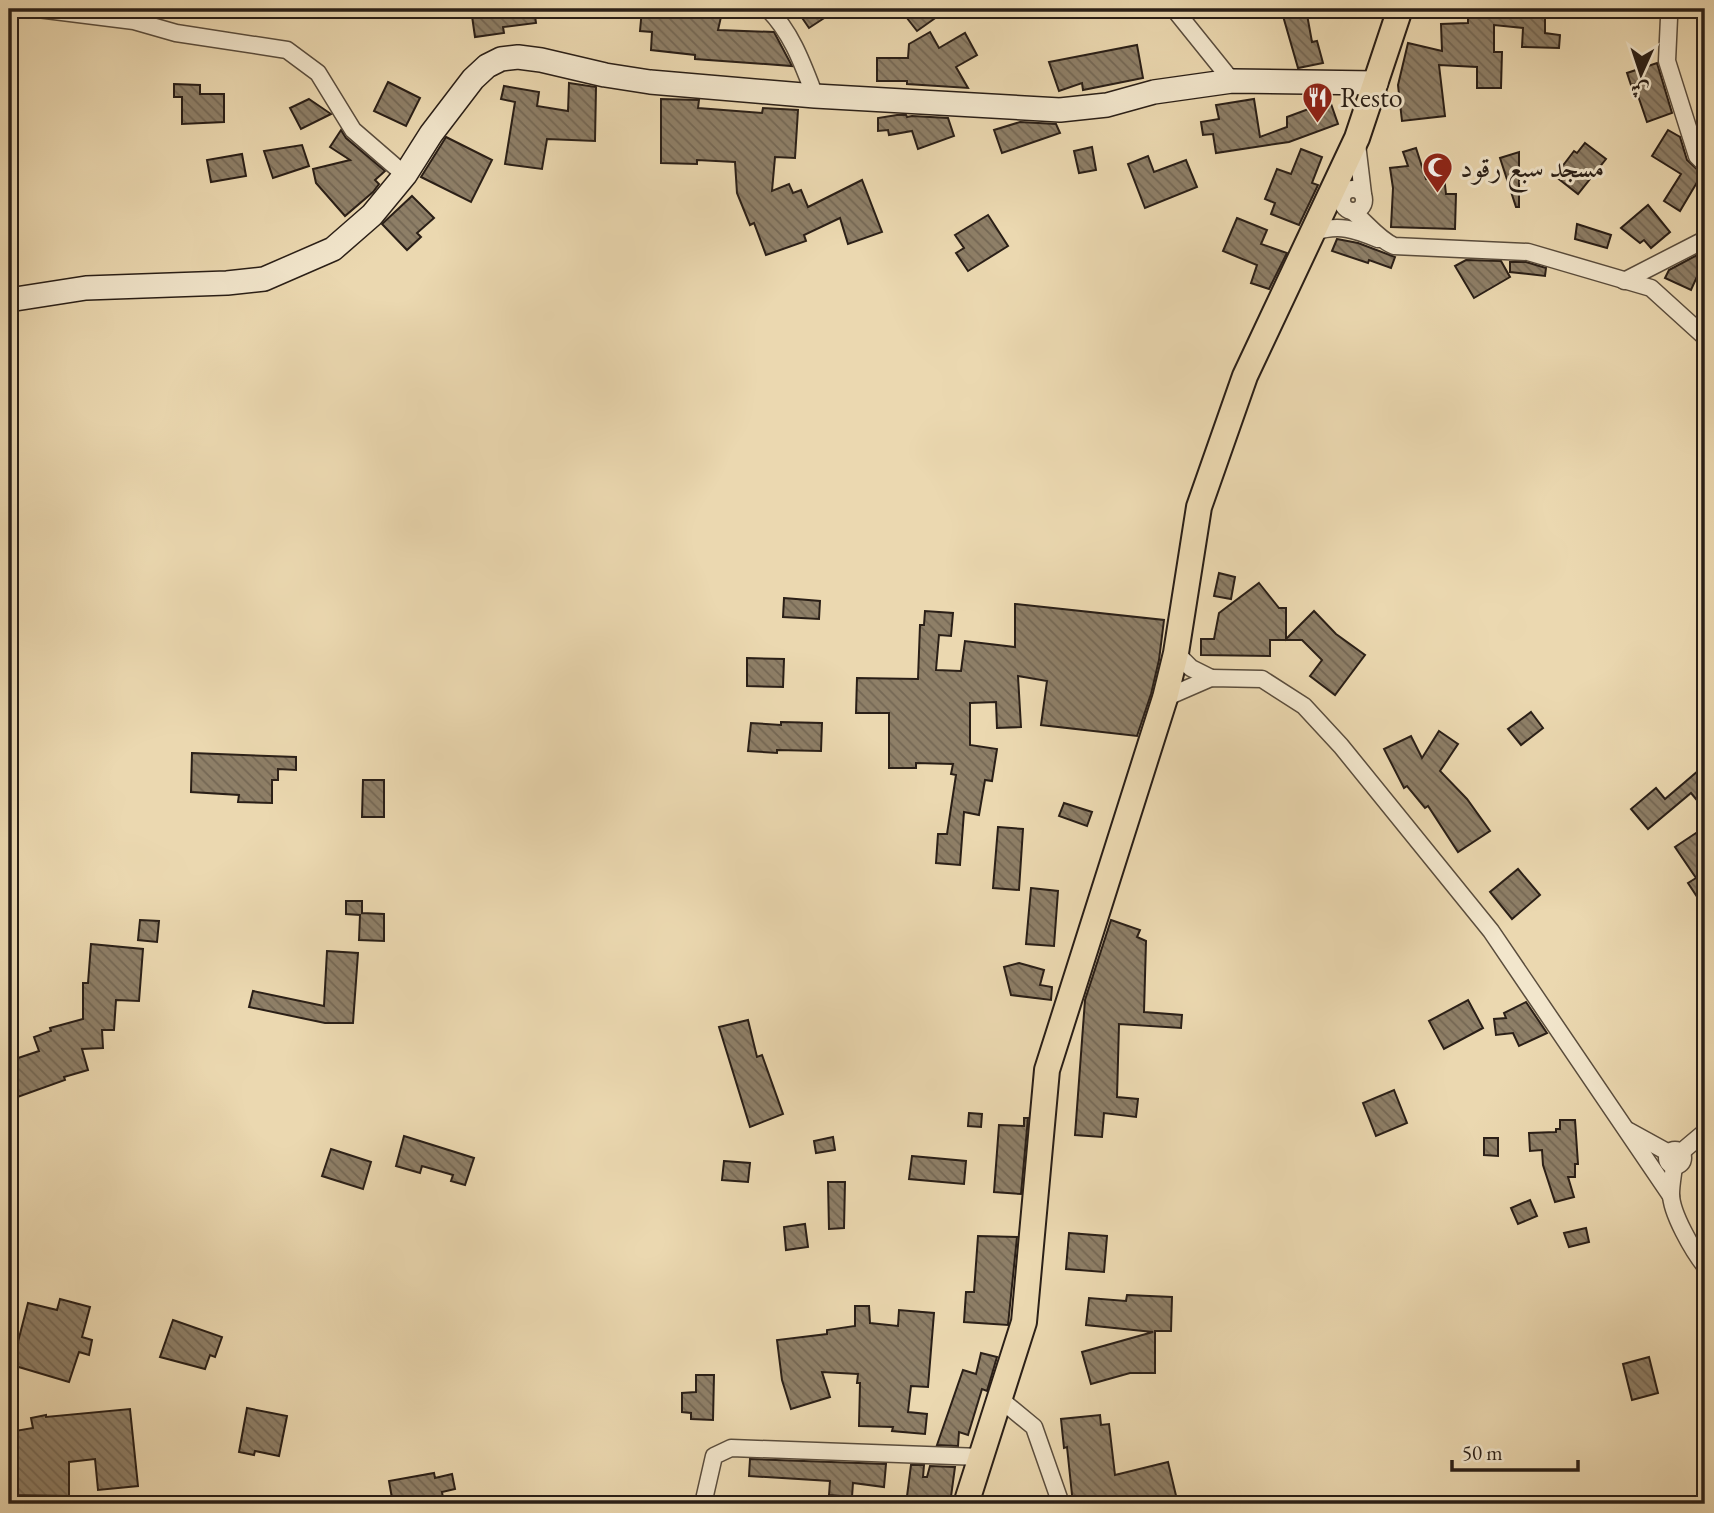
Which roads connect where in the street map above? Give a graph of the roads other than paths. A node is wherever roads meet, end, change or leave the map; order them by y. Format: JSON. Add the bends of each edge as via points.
{"nodes":[{"id":1,"x":38,"y":9,"type":"edge"},
{"id":2,"x":768,"y":9,"type":"edge"},
{"id":3,"x":1174,"y":9,"type":"edge"},
{"id":4,"x":1400,"y":9,"type":"edge"},
{"id":5,"x":1666,"y":9,"type":"edge"},
{"id":6,"x":1232,"y":81,"type":"junction"},
{"id":7,"x":1376,"y":83,"type":"junction"},
{"id":8,"x":815,"y":96,"type":"junction"},
{"id":9,"x":1357,"y":138,"type":"junction"},
{"id":10,"x":1705,"y":164,"type":"edge"},
{"id":11,"x":405,"y":175,"type":"junction"},
{"id":12,"x":1354,"y":202,"type":"junction"},
{"id":13,"x":1314,"y":232,"type":"junction"},
{"id":14,"x":1380,"y":236,"type":"junction"},
{"id":15,"x":1705,"y":243,"type":"edge"},
{"id":16,"x":1624,"y":281,"type":"junction"},
{"id":17,"x":9,"y":300,"type":"edge"},
{"id":18,"x":1705,"y":337,"type":"edge"},
{"id":19,"x":1176,"y":653,"type":"junction"},
{"id":20,"x":1211,"y":678,"type":"junction"},
{"id":21,"x":1166,"y":698,"type":"junction"},
{"id":22,"x":1627,"y":1130,"type":"junction"},
{"id":23,"x":1705,"y":1132,"type":"edge"},
{"id":24,"x":1675,"y":1157,"type":"junction"},
{"id":25,"x":1671,"y":1196,"type":"junction"},
{"id":26,"x":1705,"y":1266,"type":"edge"},
{"id":27,"x":1000,"y":1399,"type":"junction"},
{"id":28,"x":981,"y":1457,"type":"junction"},
{"id":29,"x":703,"y":1504,"type":"edge"},
{"id":30,"x":966,"y":1504,"type":"edge"},
{"id":31,"x":1061,"y":1504,"type":"edge"}],
"edges":[{"from":1,"to":11,"type":"street","via":[[134,20],[176,33],[287,50],[317,74],[353,130]]},
{"from":2,"to":8,"type":"street","via":[[799,55]]},
{"from":3,"to":6,"type":"street"},
{"from":4,"to":7,"type":"main road"},
{"from":5,"to":10,"type":"street","via":[[1667,61],[1697,156]]},
{"from":6,"to":7,"type":"main road"},
{"from":6,"to":8,"type":"main road","via":[[1074,110]]},
{"from":7,"to":9,"type":"main road"},
{"from":8,"to":11,"type":"main road","via":[[650,82],[541,60],[501,59],[473,79]]},
{"from":9,"to":12,"type":"street"},
{"from":9,"to":13,"type":"main road"},
{"from":11,"to":17,"type":"main road","via":[[372,215],[333,249],[264,279],[86,288]]},
{"from":12,"to":13,"type":"street"},
{"from":12,"to":14,"type":"street"},
{"from":13,"to":14,"type":"street","via":[[1348,228]]},
{"from":13,"to":19,"type":"main road","via":[[1245,376],[1199,507]]},
{"from":14,"to":16,"type":"street","via":[[1394,246],[1528,252]]},
{"from":15,"to":16,"type":"street"},
{"from":16,"to":18,"type":"street","via":[[1651,288]]},
{"from":19,"to":20,"type":"street"},
{"from":19,"to":21,"type":"main road"},
{"from":20,"to":21,"type":"street"},
{"from":20,"to":22,"type":"street","via":[[1262,679],[1304,706],[1332,736],[1491,931]]},
{"from":21,"to":27,"type":"main road","via":[[1047,1070],[1024,1322]]},
{"from":22,"to":24,"type":"street"},
{"from":22,"to":25,"type":"street"},
{"from":23,"to":24,"type":"street"},
{"from":24,"to":25,"type":"street"},
{"from":25,"to":26,"type":"street","via":[[1682,1228]]},
{"from":27,"to":28,"type":"main road"},
{"from":27,"to":31,"type":"street","via":[[1034,1427]]},
{"from":28,"to":29,"type":"street","via":[[731,1448],[714,1456]]},
{"from":28,"to":30,"type":"main road"}]}
